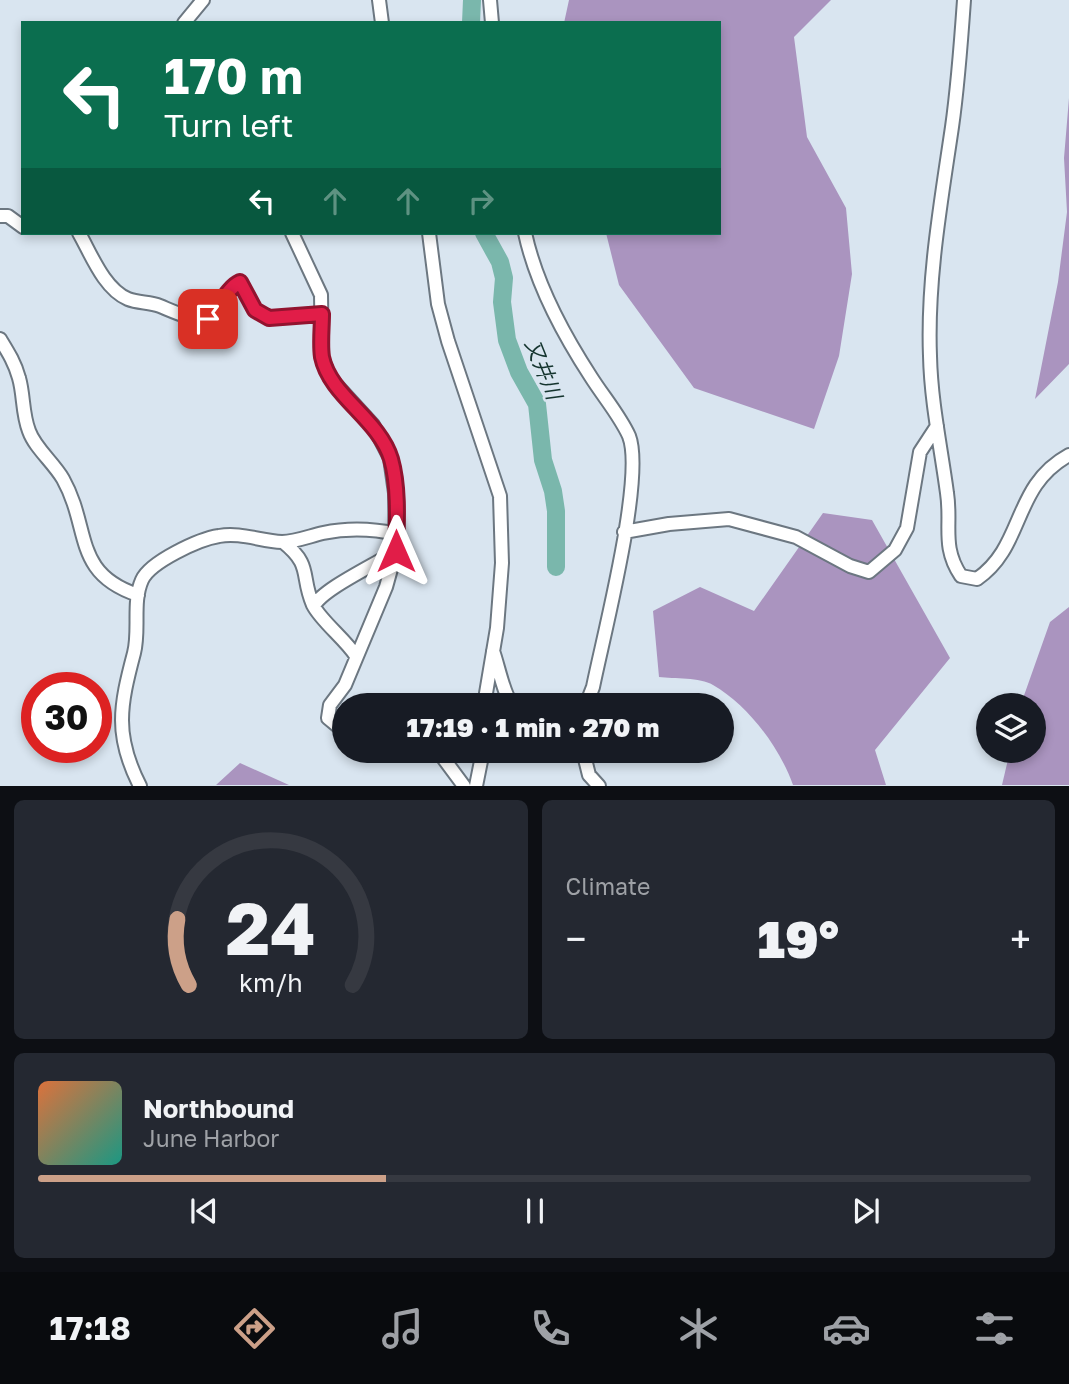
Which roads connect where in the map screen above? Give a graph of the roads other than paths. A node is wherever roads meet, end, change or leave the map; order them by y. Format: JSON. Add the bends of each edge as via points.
{"nodes":[{"id":1,"x":203,"y":0,"type":"edge"},
{"id":2,"x":379,"y":0,"type":"edge"},
{"id":3,"x":490,"y":0,"type":"edge"},
{"id":4,"x":964,"y":0,"type":"edge"},
{"id":5,"x":186,"y":21,"type":"edge"},
{"id":6,"x":382,"y":21,"type":"edge"},
{"id":7,"x":492,"y":21,"type":"edge"},
{"id":8,"x":0,"y":216,"type":"edge"},
{"id":9,"x":21,"y":226,"type":"edge"},
{"id":10,"x":80,"y":235,"type":"edge"},
{"id":11,"x":293,"y":235,"type":"edge"},
{"id":12,"x":429,"y":235,"type":"edge"},
{"id":13,"x":525,"y":235,"type":"edge"},
{"id":14,"x":322,"y":314,"type":"junction"},
{"id":15,"x":0,"y":339,"type":"edge"},
{"id":16,"x":937,"y":426,"type":"junction"},
{"id":17,"x":1069,"y":455,"type":"edge"},
{"id":18,"x":624,"y":533,"type":"junction"},
{"id":19,"x":397,"y":534,"type":"junction"},
{"id":20,"x":283,"y":542,"type":"junction"},
{"id":21,"x":396,"y":551,"type":"junction"},
{"id":22,"x":138,"y":595,"type":"junction"},
{"id":23,"x":314,"y":606,"type":"junction"},
{"id":24,"x":493,"y":651,"type":"junction"},
{"id":25,"x":356,"y":656,"type":"junction"},
{"id":26,"x":339,"y":693,"type":"edge"},
{"id":27,"x":486,"y":693,"type":"edge"},
{"id":28,"x":505,"y":693,"type":"edge"},
{"id":29,"x":591,"y":693,"type":"edge"},
{"id":30,"x":332,"y":702,"type":"edge"},
{"id":31,"x":332,"y":721,"type":"edge"},
{"id":32,"x":447,"y":763,"type":"edge"},
{"id":33,"x":481,"y":763,"type":"edge"},
{"id":34,"x":586,"y":763,"type":"edge"},
{"id":35,"x":598,"y":785,"type":"edge"},
{"id":36,"x":140,"y":786,"type":"edge"},
{"id":37,"x":464,"y":786,"type":"edge"},
{"id":38,"x":476,"y":786,"type":"edge"}],
"edges":[{"from":1,"to":5,"type":"street"},
{"from":2,"to":6,"type":"street"},
{"from":3,"to":7,"type":"street"},
{"from":4,"to":16,"type":"street","via":[[931,308]]},
{"from":8,"to":9,"type":"street"},
{"from":10,"to":14,"type":"street","via":[[119,295],[131,300],[208,319],[240,282],[255,310],[269,318]]},
{"from":11,"to":14,"type":"street","via":[[320,295]]},
{"from":12,"to":24,"type":"street","via":[[448,341],[500,496],[502,563]]},
{"from":13,"to":18,"type":"street","via":[[559,322],[629,436],[633,462]]},
{"from":14,"to":19,"type":"street","via":[[322,356],[330,378],[373,425],[390,458]]},
{"from":15,"to":22,"type":"street","via":[[14,362],[30,434],[71,494],[94,564],[105,580]]},
{"from":16,"to":17,"type":"street","via":[[948,498],[947,542],[961,576],[977,579],[993,568],[1035,484],[1053,464]]},
{"from":16,"to":18,"type":"street","via":[[920,452],[907,528],[895,550],[869,572],[796,537],[729,519]]},
{"from":18,"to":29,"type":"street"},
{"from":19,"to":20,"type":"street","via":[[327,532]]},
{"from":19,"to":21,"type":"street"},
{"from":20,"to":22,"type":"street","via":[[219,536],[192,545],[152,567],[142,579]]},
{"from":20,"to":23,"type":"street","via":[[305,566]]},
{"from":21,"to":23,"type":"street","via":[[318,597]]},
{"from":21,"to":25,"type":"street"},
{"from":22,"to":36,"type":"street","via":[[138,637],[121,700],[120,725],[126,760]]},
{"from":23,"to":25,"type":"street"},
{"from":24,"to":27,"type":"street"},
{"from":24,"to":28,"type":"street"},
{"from":25,"to":26,"type":"street"},
{"from":30,"to":31,"type":"street","via":[[328,718]]},
{"from":32,"to":37,"type":"street"},
{"from":33,"to":38,"type":"street"},
{"from":34,"to":35,"type":"street"}]}
